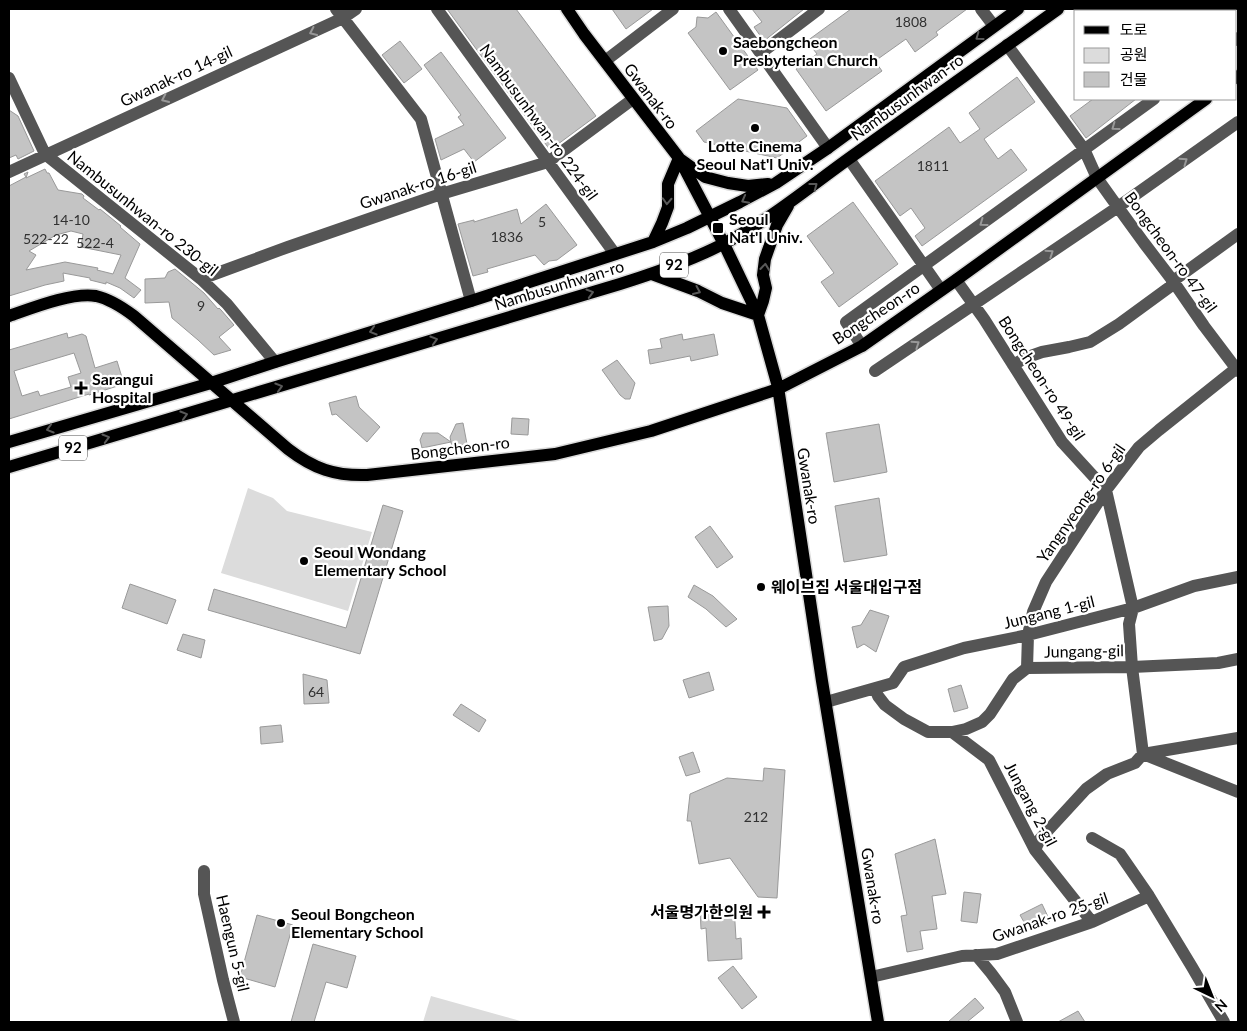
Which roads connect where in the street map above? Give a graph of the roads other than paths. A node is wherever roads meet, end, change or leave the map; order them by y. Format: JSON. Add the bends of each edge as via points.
{"nodes":[{"id":1,"x":356,"y":9,"type":"edge"},
{"id":2,"x":437,"y":9,"type":"edge"},
{"id":3,"x":567,"y":9,"type":"edge"},
{"id":4,"x":674,"y":9,"type":"edge"},
{"id":5,"x":729,"y":9,"type":"edge"},
{"id":6,"x":819,"y":9,"type":"edge"},
{"id":7,"x":981,"y":9,"type":"edge"},
{"id":8,"x":1018,"y":9,"type":"edge"},
{"id":9,"x":1058,"y":9,"type":"edge"},
{"id":10,"x":340,"y":13,"type":"edge"},
{"id":11,"x":994,"y":26,"type":"junction"},
{"id":12,"x":1008,"y":45,"type":"junction"},
{"id":13,"x":760,"y":53,"type":"junction"},
{"id":14,"x":605,"y":61,"type":"junction"},
{"id":15,"x":9,"y":78,"type":"edge"},
{"id":16,"x":633,"y":99,"type":"junction"},
{"id":17,"x":1153,"y":100,"type":"edge"},
{"id":18,"x":1205,"y":100,"type":"edge"},
{"id":19,"x":1238,"y":122,"type":"edge"},
{"id":20,"x":828,"y":148,"type":"junction"},
{"id":21,"x":1084,"y":150,"type":"junction"},
{"id":22,"x":45,"y":154,"type":"junction"},
{"id":23,"x":679,"y":158,"type":"junction"},
{"id":24,"x":849,"y":159,"type":"junction"},
{"id":25,"x":548,"y":162,"type":"junction"},
{"id":26,"x":9,"y":172,"type":"edge"},
{"id":27,"x":1097,"y":178,"type":"junction"},
{"id":28,"x":776,"y":183,"type":"junction"},
{"id":29,"x":441,"y":194,"type":"junction"},
{"id":30,"x":788,"y":205,"type":"junction"},
{"id":31,"x":1118,"y":207,"type":"junction"},
{"id":32,"x":710,"y":217,"type":"junction"},
{"id":33,"x":1238,"y":234,"type":"edge"},
{"id":34,"x":653,"y":242,"type":"junction"},
{"id":35,"x":724,"y":244,"type":"junction"},
{"id":36,"x":615,"y":254,"type":"junction"},
{"id":37,"x":924,"y":266,"type":"junction"},
{"id":38,"x":652,"y":274,"type":"junction"},
{"id":39,"x":201,"y":279,"type":"junction"},
{"id":40,"x":956,"y":280,"type":"junction"},
{"id":41,"x":1173,"y":281,"type":"junction"},
{"id":42,"x":941,"y":290,"type":"junction"},
{"id":43,"x":471,"y":302,"type":"junction"},
{"id":44,"x":973,"y":305,"type":"junction"},
{"id":45,"x":758,"y":315,"type":"junction"},
{"id":46,"x":9,"y":316,"type":"edge"},
{"id":47,"x":862,"y":346,"type":"junction"},
{"id":48,"x":275,"y":362,"type":"junction"},
{"id":49,"x":1013,"y":365,"type":"junction"},
{"id":50,"x":1238,"y":369,"type":"edge"},
{"id":51,"x":875,"y":371,"type":"dead end"},
{"id":52,"x":211,"y":382,"type":"junction"},
{"id":53,"x":778,"y":389,"type":"junction"},
{"id":54,"x":232,"y":401,"type":"junction"},
{"id":55,"x":130,"y":406,"type":"junction"},
{"id":56,"x":137,"y":429,"type":"junction"},
{"id":57,"x":9,"y":442,"type":"edge"},
{"id":58,"x":9,"y":467,"type":"edge"},
{"id":59,"x":1106,"y":490,"type":"junction"},
{"id":60,"x":1238,"y":577,"type":"edge"},
{"id":61,"x":1132,"y":608,"type":"junction"},
{"id":62,"x":1028,"y":635,"type":"junction"},
{"id":63,"x":1238,"y":659,"type":"edge"},
{"id":64,"x":1132,"y":667,"type":"junction"},
{"id":65,"x":1027,"y":668,"type":"junction"},
{"id":66,"x":875,"y":688,"type":"junction"},
{"id":67,"x":826,"y":702,"type":"junction"},
{"id":68,"x":952,"y":732,"type":"junction"},
{"id":69,"x":1238,"y":738,"type":"edge"},
{"id":70,"x":1143,"y":754,"type":"junction"},
{"id":71,"x":1238,"y":792,"type":"edge"},
{"id":72,"x":1092,"y":838,"type":"dead end"},
{"id":73,"x":1035,"y":850,"type":"junction"},
{"id":74,"x":204,"y":871,"type":"dead end"},
{"id":75,"x":1148,"y":896,"type":"junction"},
{"id":76,"x":1092,"y":922,"type":"junction"},
{"id":77,"x":976,"y":955,"type":"junction"},
{"id":78,"x":871,"y":977,"type":"junction"},
{"id":79,"x":234,"y":1022,"type":"edge"},
{"id":80,"x":878,"y":1022,"type":"edge"},
{"id":81,"x":1017,"y":1022,"type":"edge"},
{"id":82,"x":1224,"y":1022,"type":"edge"}],
"edges":[{"from":1,"to":10,"type":"street","name":"Gwanak-ro 14-gil"},
{"from":2,"to":25,"type":"street","name":"Nambusunhwan-ro 224-gil"},
{"from":3,"to":14,"type":"main road","name":"Gwanak-ro"},
{"from":4,"to":14,"type":"street"},
{"from":5,"to":13,"type":"street"},
{"from":6,"to":13,"type":"street"},
{"from":7,"to":11,"type":"street"},
{"from":8,"to":11,"type":"main road","name":"Nambusunhwan-ro","number":"92"},
{"from":9,"to":12,"type":"main road","name":"Nambusunhwan-ro","number":"92"},
{"from":10,"to":22,"type":"street","name":"Gwanak-ro 14-gil","one_way":true},
{"from":10,"to":29,"type":"street","via":[[421,119]]},
{"from":11,"to":20,"type":"main road","name":"Nambusunhwan-ro","number":"92","one_way":true},
{"from":12,"to":21,"type":"street"},
{"from":12,"to":24,"type":"main road","name":"Nambusunhwan-ro","number":"92"},
{"from":13,"to":20,"type":"street"},
{"from":14,"to":16,"type":"main road","name":"Gwanak-ro"},
{"from":15,"to":22,"type":"street","name":"Nambusunhwan-ro 230-gil"},
{"from":16,"to":23,"type":"main road","name":"Gwanak-ro"},
{"from":16,"to":25,"type":"street","name":"Gwanak-ro 16-gil"},
{"from":17,"to":21,"type":"street","name":"Bongcheon-ro","one_way":true},
{"from":18,"to":27,"type":"main road","name":"Bongcheon-ro"},
{"from":31,"to":19,"type":"street","one_way":true},
{"from":20,"to":28,"type":"main road","name":"Nambusunhwan-ro","number":"92"},
{"from":21,"to":27,"type":"street"},
{"from":21,"to":37,"type":"street","name":"Bongcheon-ro","one_way":true},
{"from":22,"to":26,"type":"street","name":"Gwanak-ro 14-gil"},
{"from":22,"to":39,"type":"street","name":"Nambusunhwan-ro 230-gil"},
{"from":23,"to":28,"type":"main road","via":[[705,177],[728,183],[748,186]]},
{"from":23,"to":32,"type":"main road","name":"Gwanak-ro"},
{"from":23,"to":34,"type":"main road","one_way":true,"via":[[668,184],[668,206]]},
{"from":30,"to":24,"type":"main road","name":"Nambusunhwan-ro","number":"92","one_way":true},
{"from":24,"to":37,"type":"street","name":"Bongcheon-ro"},
{"from":25,"to":29,"type":"street","name":"Gwanak-ro 16-gil"},
{"from":25,"to":36,"type":"street","name":"Nambusunhwan-ro 224-gil"},
{"from":27,"to":31,"type":"street","name":"Bongcheon-ro 47-gil"},
{"from":27,"to":40,"type":"main road","name":"Bongcheon-ro"},
{"from":28,"to":32,"type":"main road","name":"Nambusunhwan-ro","number":"92","one_way":true},
{"from":29,"to":39,"type":"street","name":"Gwanak-ro 16-gil"},
{"from":29,"to":43,"type":"street"},
{"from":30,"to":35,"type":"main road","name":"Nambusunhwan-ro","number":"92"},
{"from":45,"to":30,"type":"main road","one_way":true,"via":[[766,288],[763,275],[765,260]]},
{"from":31,"to":41,"type":"street","name":"Bongcheon-ro 47-gil"},
{"from":44,"to":31,"type":"street","one_way":true},
{"from":32,"to":34,"type":"main road","name":"Nambusunhwan-ro","number":"92"},
{"from":32,"to":35,"type":"main road","name":"Gwanak-ro"},
{"from":33,"to":41,"type":"street"},
{"from":34,"to":36,"type":"main road","name":"Nambusunhwan-ro","number":"92"},
{"from":35,"to":38,"type":"main road","name":"Nambusunhwan-ro","number":"92"},
{"from":35,"to":45,"type":"main road","name":"Gwanak-ro"},
{"from":36,"to":43,"type":"main road","name":"Nambusunhwan-ro","number":"92"},
{"from":37,"to":42,"type":"street","name":"Bongcheon-ro"},
{"from":37,"to":47,"type":"street","name":"Bongcheon-ro","via":[[846,322]]},
{"from":38,"to":45,"type":"main road","one_way":true,"via":[[722,304]]},
{"from":54,"to":38,"type":"main road","name":"Nambusunhwan-ro","number":"92","one_way":true},
{"from":39,"to":48,"type":"street","name":"Nambusunhwan-ro 230-gil","via":[[227,304]]},
{"from":40,"to":42,"type":"main road","name":"Bongcheon-ro"},
{"from":40,"to":44,"type":"street","name":"Bongcheon-ro 49-gil"},
{"from":41,"to":49,"type":"street","via":[[1171,286],[1090,342],[1042,352]]},
{"from":41,"to":50,"type":"street","name":"Bongcheon-ro 47-gil"},
{"from":42,"to":47,"type":"main road","name":"Bongcheon-ro"},
{"from":43,"to":48,"type":"main road","name":"Nambusunhwan-ro","number":"92","one_way":true},
{"from":44,"to":49,"type":"street","name":"Bongcheon-ro 49-gil"},
{"from":51,"to":44,"type":"street","one_way":true},
{"from":45,"to":53,"type":"main road","name":"Gwanak-ro"},
{"from":46,"to":52,"type":"main road","name":"Bongcheon-ro","via":[[58,300],[90,296],[102,298],[134,316]]},
{"from":47,"to":53,"type":"main road","name":"Bongcheon-ro"},
{"from":48,"to":52,"type":"main road","name":"Nambusunhwan-ro","number":"92"},
{"from":49,"to":59,"type":"street","name":"Bongcheon-ro 49-gil","via":[[1062,442]]},
{"from":50,"to":59,"type":"street","name":"Yangnyeong-ro 6-gil","via":[[1139,447]]},
{"from":52,"to":54,"type":"main road","name":"Bongcheon-ro"},
{"from":52,"to":55,"type":"main road","name":"Nambusunhwan-ro","number":"92"},
{"from":53,"to":54,"type":"main road","name":"Bongcheon-ro","via":[[652,431],[555,454],[354,476],[326,471],[300,459]]},
{"from":53,"to":67,"type":"main road","name":"Gwanak-ro"},
{"from":56,"to":54,"type":"main road","name":"Nambusunhwan-ro","number":"92","one_way":true},
{"from":55,"to":56,"type":"main road","via":[[138,406],[145,414],[145,422]]},
{"from":55,"to":57,"type":"main road","name":"Nambusunhwan-ro","number":"92","one_way":true},
{"from":58,"to":56,"type":"main road","name":"Nambusunhwan-ro","number":"92","one_way":true},
{"from":59,"to":61,"type":"street"},
{"from":59,"to":62,"type":"street","name":"Yangnyeong-ro 6-gil","via":[[1046,582]]},
{"from":60,"to":61,"type":"street","name":"Jungang 1-gil","via":[[1194,586]]},
{"from":61,"to":62,"type":"street","name":"Jungang 1-gil"},
{"from":61,"to":64,"type":"street","via":[[1129,624]]},
{"from":62,"to":65,"type":"street","name":"Yangnyeong-ro 6-gil"},
{"from":62,"to":66,"type":"street","name":"Jungang 1-gil","via":[[964,648],[904,667],[893,683]]},
{"from":63,"to":64,"type":"street","name":"Jungang-gil"},
{"from":64,"to":65,"type":"street","name":"Jungang-gil"},
{"from":64,"to":70,"type":"street"},
{"from":65,"to":68,"type":"street","name":"Jungang-gil","via":[[1013,680],[982,722]]},
{"from":66,"to":67,"type":"street"},
{"from":66,"to":68,"type":"street","name":"Jungang-gil","via":[[885,705],[904,719],[928,732]]},
{"from":67,"to":78,"type":"main road","name":"Gwanak-ro"},
{"from":68,"to":73,"type":"street","name":"Jungang 2-gil","via":[[989,760]]},
{"from":69,"to":70,"type":"street"},
{"from":70,"to":71,"type":"street"},
{"from":70,"to":73,"type":"street","via":[[1135,763],[1107,774],[1086,790],[1040,839]]},
{"from":72,"to":75,"type":"street","via":[[1120,854]]},
{"from":73,"to":76,"type":"street","name":"Jungang 2-gil"},
{"from":74,"to":79,"type":"street","name":"Haengun 5-gil","via":[[204,894]]},
{"from":75,"to":76,"type":"street","name":"Gwanak-ro 25-gil"},
{"from":75,"to":82,"type":"street"},
{"from":76,"to":77,"type":"street","name":"Gwanak-ro 25-gil","via":[[997,954]]},
{"from":77,"to":78,"type":"street","name":"Gwanak-ro 25-gil"},
{"from":77,"to":81,"type":"street","via":[[1005,992]]},
{"from":78,"to":80,"type":"main road","name":"Gwanak-ro"}]}
